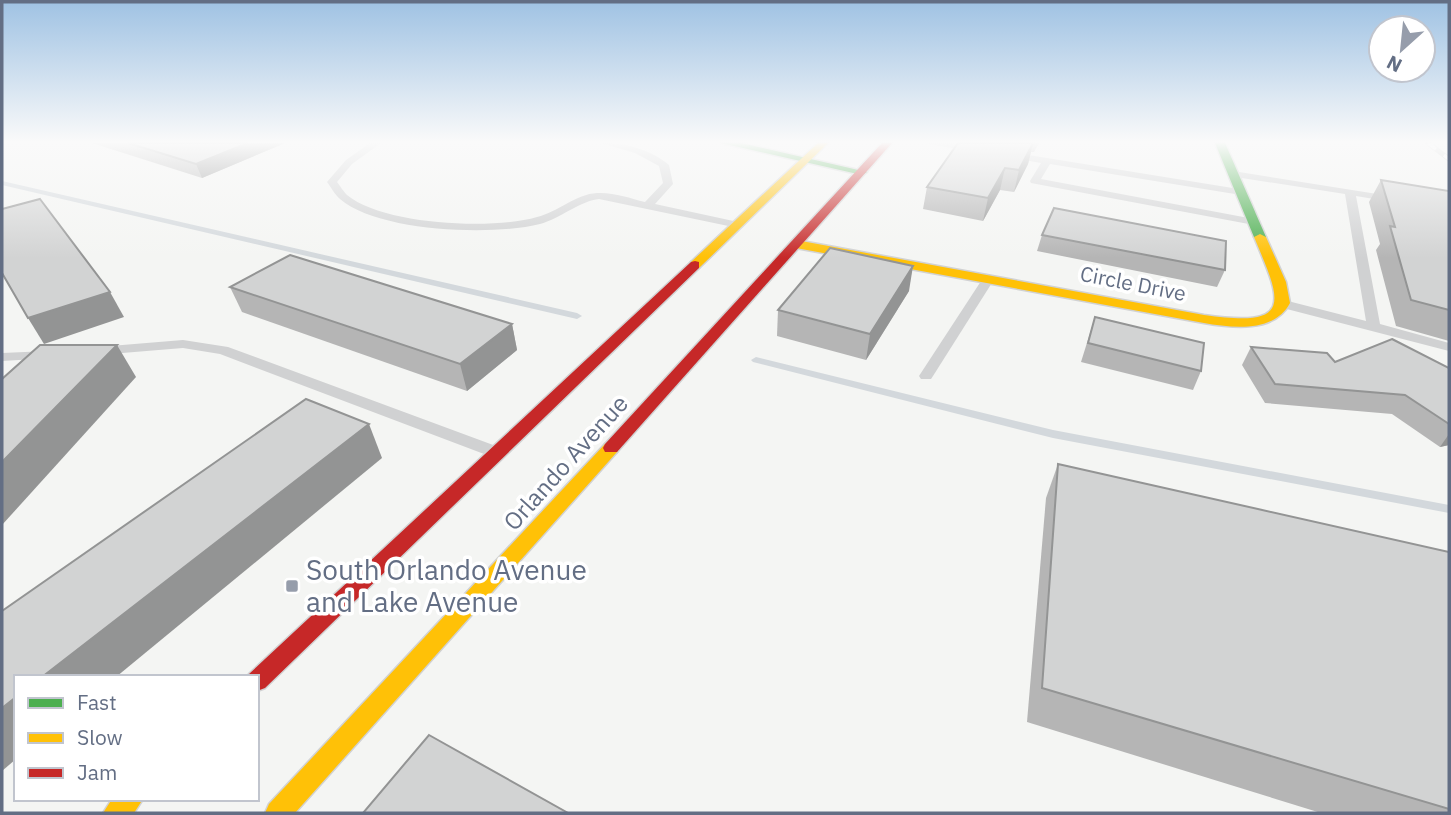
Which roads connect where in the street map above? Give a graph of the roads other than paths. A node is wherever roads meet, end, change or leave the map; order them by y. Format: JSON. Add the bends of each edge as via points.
{"nodes":[{"id":1,"x":333,"y":181,"type":"edge"},
{"id":2,"x":667,"y":181,"type":"edge"},
{"id":3,"x":783,"y":181,"type":"edge"},
{"id":4,"x":854,"y":181,"type":"edge"},
{"id":5,"x":1035,"y":181,"type":"edge"},
{"id":6,"x":1175,"y":181,"type":"edge"},
{"id":7,"x":1236,"y":181,"type":"edge"},
{"id":8,"x":1279,"y":181,"type":"edge"},
{"id":9,"x":1241,"y":192,"type":"junction"},
{"id":10,"x":1350,"y":192,"type":"junction"},
{"id":11,"x":1402,"y":201,"type":"edge"},
{"id":12,"x":647,"y":205,"type":"junction"},
{"id":13,"x":1254,"y":222,"type":"junction"},
{"id":14,"x":738,"y":225,"type":"junction"},
{"id":15,"x":796,"y":244,"type":"junction"},
{"id":16,"x":989,"y":278,"type":"junction"},
{"id":17,"x":1284,"y":304,"type":"junction"},
{"id":18,"x":1374,"y":327,"type":"junction"},
{"id":19,"x":1449,"y":347,"type":"edge"},
{"id":20,"x":88,"y":352,"type":"edge"},
{"id":21,"x":61,"y":354,"type":"edge"},
{"id":22,"x":2,"y":358,"type":"edge"},
{"id":23,"x":926,"y":376,"type":"dead end"},
{"id":24,"x":499,"y":453,"type":"junction"},
{"id":25,"x":259,"y":679,"type":"edge"},
{"id":26,"x":129,"y":801,"type":"edge"},
{"id":27,"x":116,"y":813,"type":"edge"},
{"id":28,"x":278,"y":813,"type":"edge"}],
"edges":[{"from":1,"to":12,"type":"lane","via":[[351,204],[381,215],[452,224],[514,225],[557,214],[594,196]]},
{"from":2,"to":12,"type":"lane"},
{"from":3,"to":14,"type":"main road","name":"Orlando Avenue"},
{"from":4,"to":15,"type":"main road","name":"Orlando Avenue"},
{"from":5,"to":13,"type":"lane"},
{"from":6,"to":9,"type":"lane"},
{"from":7,"to":9,"type":"main road"},
{"from":8,"to":10,"type":"lane"},
{"from":9,"to":13,"type":"main road"},
{"from":10,"to":11,"type":"lane"},
{"from":10,"to":18,"type":"lane"},
{"from":12,"to":14,"type":"lane"},
{"from":13,"to":17,"type":"main road","via":[[1283,290]]},
{"from":14,"to":24,"type":"main road","name":"Orlando Avenue"},
{"from":15,"to":16,"type":"main road","name":"Circle Drive"},
{"from":15,"to":28,"type":"main road","name":"Orlando Avenue"},
{"from":16,"to":17,"type":"main road","name":"Circle Drive","via":[[1223,322],[1254,323],[1278,315]]},
{"from":16,"to":23,"type":"lane"},
{"from":17,"to":18,"type":"lane"},
{"from":18,"to":19,"type":"lane"},
{"from":20,"to":24,"type":"lane","via":[[183,344],[223,350]]},
{"from":21,"to":22,"type":"lane"},
{"from":24,"to":25,"type":"main road","name":"Orlando Avenue"},
{"from":26,"to":27,"type":"main road"}]}
